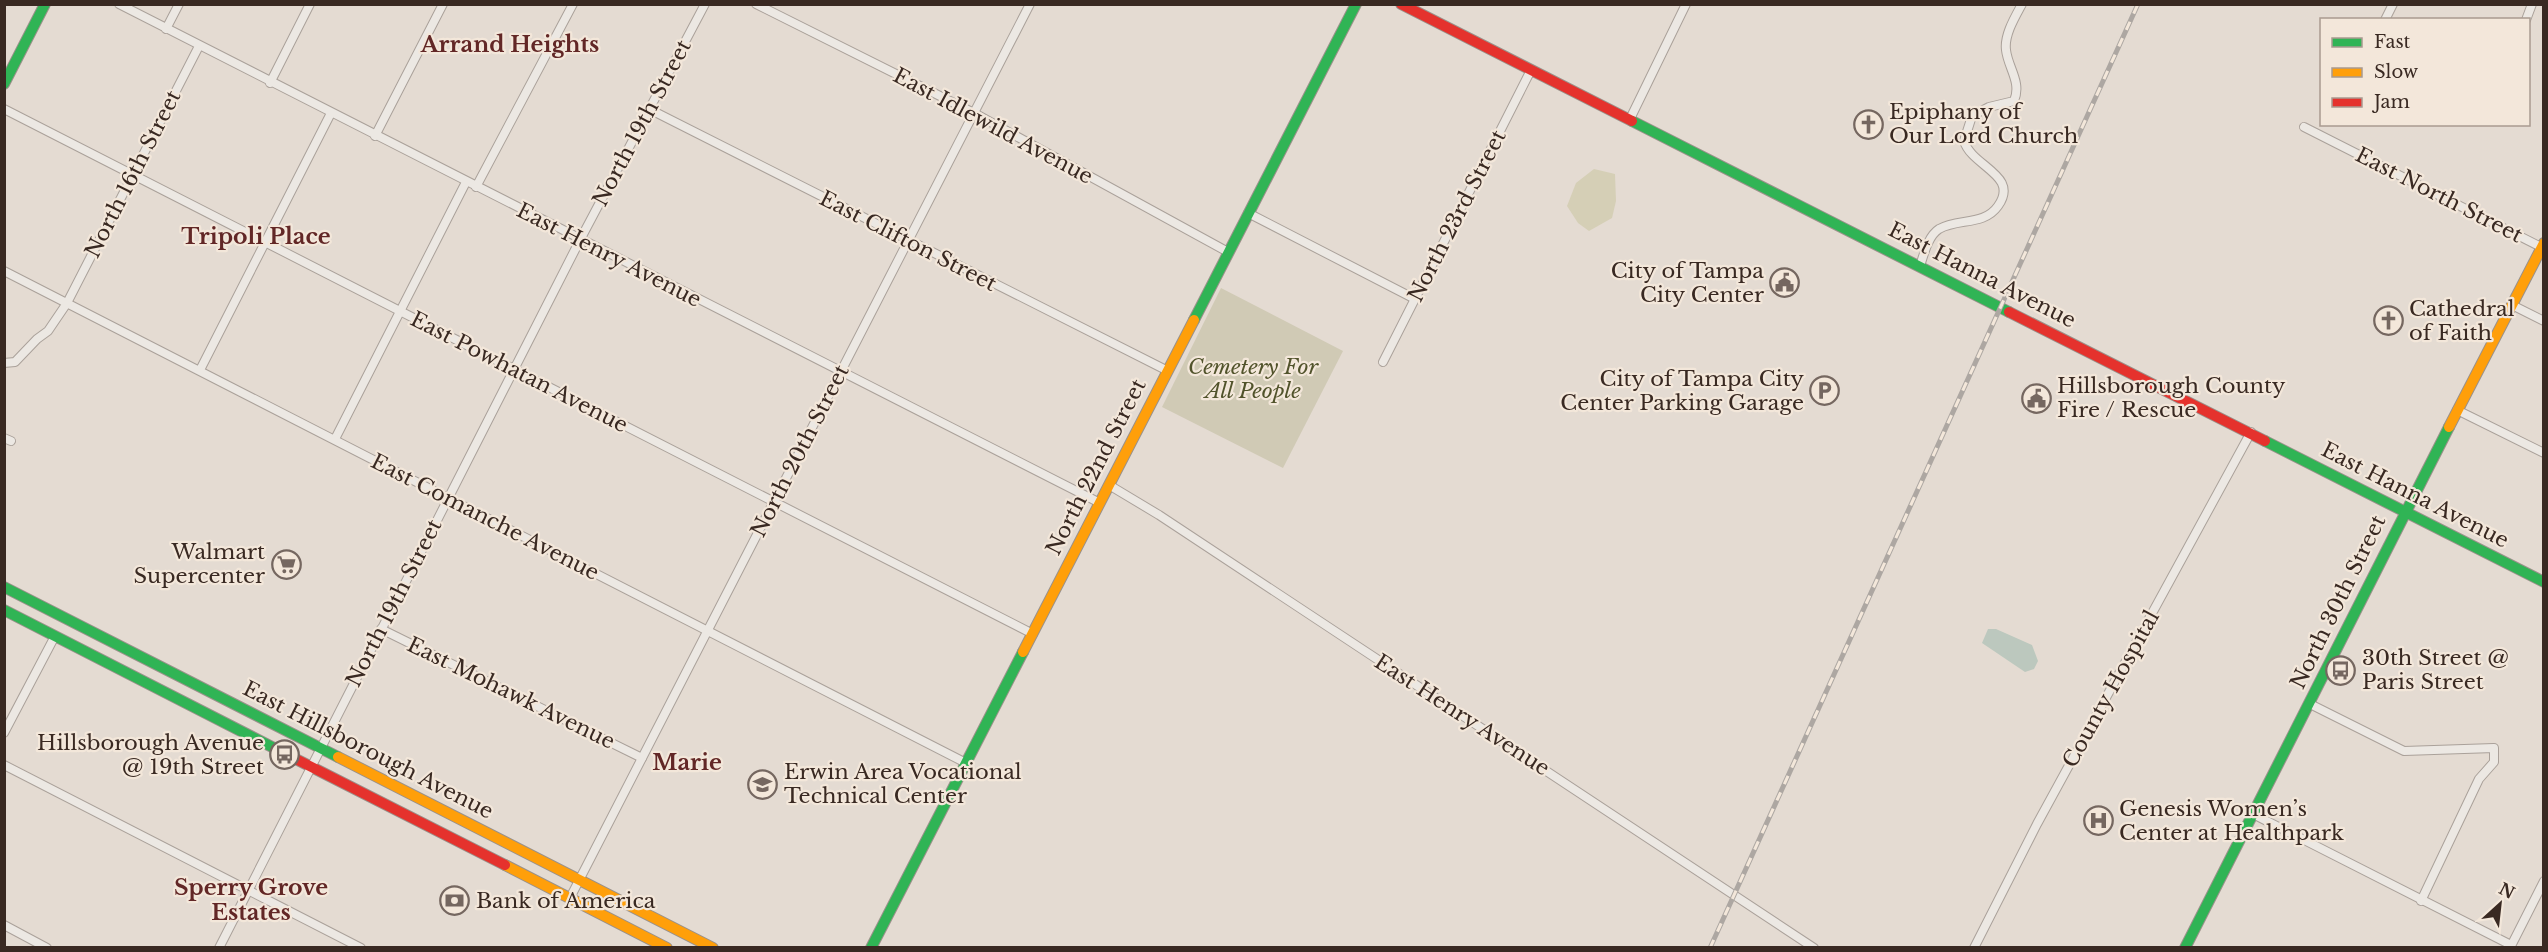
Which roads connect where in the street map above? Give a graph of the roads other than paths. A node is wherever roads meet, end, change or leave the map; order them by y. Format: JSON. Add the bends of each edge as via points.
{"nodes":[{"id":1,"x":45,"y":4,"type":"edge"},
{"id":2,"x":119,"y":4,"type":"edge"},
{"id":3,"x":178,"y":4,"type":"edge"},
{"id":4,"x":310,"y":4,"type":"edge"},
{"id":5,"x":443,"y":4,"type":"edge"},
{"id":6,"x":573,"y":4,"type":"edge"},
{"id":7,"x":705,"y":4,"type":"edge"},
{"id":8,"x":756,"y":4,"type":"edge"},
{"id":9,"x":1030,"y":4,"type":"edge"},
{"id":10,"x":1356,"y":4,"type":"edge"},
{"id":11,"x":1401,"y":4,"type":"edge"},
{"id":12,"x":1686,"y":4,"type":"edge"},
{"id":13,"x":2022,"y":4,"type":"edge"},
{"id":14,"x":2393,"y":4,"type":"edge"},
{"id":15,"x":2386,"y":18,"type":"edge"},
{"id":16,"x":166,"y":29,"type":"junction"},
{"id":17,"x":199,"y":46,"type":"junction"},
{"id":18,"x":1531,"y":70,"type":"junction"},
{"id":19,"x":270,"y":83,"type":"junction"},
{"id":20,"x":4,"y":84,"type":"edge"},
{"id":21,"x":4,"y":109,"type":"edge"},
{"id":22,"x":649,"y":109,"type":"junction"},
{"id":23,"x":331,"y":113,"type":"junction"},
{"id":24,"x":974,"y":113,"type":"junction"},
{"id":25,"x":1630,"y":119,"type":"junction"},
{"id":26,"x":2304,"y":127,"type":"dead end"},
{"id":27,"x":375,"y":136,"type":"junction"},
{"id":28,"x":132,"y":176,"type":"junction"},
{"id":29,"x":466,"y":182,"type":"junction"},
{"id":30,"x":476,"y":188,"type":"junction"},
{"id":31,"x":1248,"y":213,"type":"junction"},
{"id":32,"x":580,"y":240,"type":"junction"},
{"id":33,"x":908,"y":242,"type":"junction"},
{"id":34,"x":265,"y":243,"type":"junction"},
{"id":35,"x":2542,"y":245,"type":"edge"},
{"id":36,"x":1228,"y":252,"type":"junction"},
{"id":37,"x":1920,"y":266,"type":"junction"},
{"id":38,"x":4,"y":271,"type":"edge"},
{"id":39,"x":1415,"y":299,"type":"junction"},
{"id":40,"x":67,"y":303,"type":"junction"},
{"id":41,"x":2511,"y":304,"type":"junction"},
{"id":42,"x":399,"y":311,"type":"junction"},
{"id":43,"x":2544,"y":321,"type":"edge"},
{"id":44,"x":1383,"y":362,"type":"dead end"},
{"id":45,"x":4,"y":363,"type":"edge"},
{"id":46,"x":200,"y":370,"type":"junction"},
{"id":47,"x":514,"y":370,"type":"junction"},
{"id":48,"x":1167,"y":371,"type":"junction"},
{"id":49,"x":840,"y":373,"type":"junction"},
{"id":50,"x":2457,"y":410,"type":"junction"},
{"id":51,"x":2251,"y":432,"type":"junction"},
{"id":52,"x":334,"y":439,"type":"junction"},
{"id":53,"x":2544,"y":453,"type":"edge"},
{"id":54,"x":1109,"y":485,"type":"junction"},
{"id":55,"x":448,"y":499,"type":"junction"},
{"id":56,"x":774,"y":501,"type":"junction"},
{"id":57,"x":1100,"y":503,"type":"junction"},
{"id":58,"x":2405,"y":511,"type":"junction"},
{"id":59,"x":2544,"y":582,"type":"edge"},
{"id":60,"x":4,"y":587,"type":"edge"},
{"id":61,"x":4,"y":610,"type":"edge"},
{"id":62,"x":381,"y":629,"type":"junction"},
{"id":63,"x":707,"y":630,"type":"junction"},
{"id":64,"x":1033,"y":634,"type":"junction"},
{"id":65,"x":55,"y":636,"type":"junction"},
{"id":66,"x":2310,"y":704,"type":"junction"},
{"id":67,"x":4,"y":733,"type":"edge"},
{"id":68,"x":320,"y":747,"type":"junction"},
{"id":69,"x":642,"y":758,"type":"junction"},
{"id":70,"x":966,"y":763,"type":"junction"},
{"id":71,"x":4,"y":765,"type":"edge"},
{"id":72,"x":312,"y":767,"type":"junction"},
{"id":73,"x":2253,"y":814,"type":"junction"},
{"id":74,"x":579,"y":879,"type":"junction"},
{"id":75,"x":2544,"y":881,"type":"edge"},
{"id":76,"x":248,"y":890,"type":"junction"},
{"id":77,"x":570,"y":898,"type":"junction"},
{"id":78,"x":2421,"y":901,"type":"junction"},
{"id":79,"x":4,"y":926,"type":"edge"},
{"id":80,"x":2510,"y":946,"type":"edge"},
{"id":81,"x":47,"y":948,"type":"edge"},
{"id":82,"x":219,"y":948,"type":"edge"},
{"id":83,"x":361,"y":948,"type":"edge"},
{"id":84,"x":666,"y":948,"type":"edge"},
{"id":85,"x":713,"y":948,"type":"edge"},
{"id":86,"x":871,"y":948,"type":"edge"},
{"id":87,"x":1815,"y":948,"type":"edge"},
{"id":88,"x":1974,"y":948,"type":"edge"},
{"id":89,"x":2185,"y":948,"type":"edge"}],
"edges":[{"from":1,"to":20,"type":"street"},
{"from":2,"to":16,"type":"street","name":"East Henry Avenue"},
{"from":3,"to":16,"type":"street"},
{"from":4,"to":19,"type":"street"},
{"from":5,"to":27,"type":"street"},
{"from":6,"to":30,"type":"street"},
{"from":7,"to":22,"type":"street","name":"North 19th Street"},
{"from":8,"to":24,"type":"street","name":"East Idlewild Avenue"},
{"from":9,"to":24,"type":"street","name":"North 20th Street"},
{"from":10,"to":31,"type":"street","name":"North 22nd Street"},
{"from":11,"to":18,"type":"street","name":"East Hanna Avenue"},
{"from":12,"to":25,"type":"street"},
{"from":13,"to":37,"type":"street","via":[[2006,38],[2018,92],[2014,101],[1972,116],[1964,141],[1972,156],[1997,173],[2004,195],[1983,219],[1939,229]]},
{"from":14,"to":15,"type":"street"},
{"from":16,"to":17,"type":"street","name":"East Henry Avenue"},
{"from":17,"to":19,"type":"street","name":"East Henry Avenue"},
{"from":17,"to":28,"type":"street","name":"North 16th Street"},
{"from":18,"to":25,"type":"street","name":"East Hanna Avenue"},
{"from":18,"to":39,"type":"street","name":"North 23rd Street"},
{"from":19,"to":23,"type":"street","name":"East Henry Avenue"},
{"from":21,"to":28,"type":"street","name":"East Powhatan Avenue"},
{"from":22,"to":32,"type":"street","name":"North 19th Street"},
{"from":22,"to":33,"type":"street","name":"East Clifton Street"},
{"from":23,"to":27,"type":"street","name":"East Henry Avenue"},
{"from":23,"to":34,"type":"street"},
{"from":24,"to":33,"type":"street","name":"North 20th Street"},
{"from":24,"to":36,"type":"street","name":"East Idlewild Avenue"},
{"from":25,"to":37,"type":"street","name":"East Hanna Avenue"},
{"from":26,"to":35,"type":"street","name":"East North Street"},
{"from":27,"to":29,"type":"street","name":"East Henry Avenue"},
{"from":28,"to":34,"type":"street","name":"East Powhatan Avenue"},
{"from":28,"to":40,"type":"street","name":"North 16th Street"},
{"from":29,"to":30,"type":"street","name":"East Henry Avenue"},
{"from":29,"to":42,"type":"street"},
{"from":30,"to":32,"type":"street","name":"East Henry Avenue"},
{"from":31,"to":36,"type":"street","name":"North 22nd Street"},
{"from":31,"to":39,"type":"street"},
{"from":32,"to":47,"type":"street","name":"North 19th Street"},
{"from":32,"to":49,"type":"street","name":"East Henry Avenue"},
{"from":33,"to":48,"type":"street","name":"East Clifton Street"},
{"from":33,"to":49,"type":"street","name":"North 20th Street"},
{"from":34,"to":42,"type":"street","name":"East Powhatan Avenue"},
{"from":34,"to":46,"type":"street"},
{"from":35,"to":41,"type":"street","name":"North 30th Street"},
{"from":36,"to":48,"type":"street","name":"North 22nd Street"},
{"from":37,"to":51,"type":"street","name":"East Hanna Avenue"},
{"from":38,"to":40,"type":"street","name":"East Comanche Avenue"},
{"from":39,"to":44,"type":"street","name":"North 23rd Street"},
{"from":40,"to":45,"type":"street","name":"North 16th Street","via":[[48,331],[15,362]]},
{"from":40,"to":46,"type":"street","name":"East Comanche Avenue"},
{"from":41,"to":43,"type":"street"},
{"from":41,"to":50,"type":"street","name":"North 30th Street"},
{"from":42,"to":47,"type":"street","name":"East Powhatan Avenue"},
{"from":42,"to":52,"type":"street"},
{"from":46,"to":52,"type":"street","name":"East Comanche Avenue"},
{"from":47,"to":55,"type":"street","name":"North 19th Street"},
{"from":47,"to":56,"type":"street","name":"East Powhatan Avenue"},
{"from":48,"to":54,"type":"street","name":"North 22nd Street"},
{"from":49,"to":56,"type":"street","name":"North 20th Street"},
{"from":49,"to":57,"type":"street","name":"East Henry Avenue"},
{"from":50,"to":53,"type":"street"},
{"from":50,"to":58,"type":"street","name":"North 30th Street"},
{"from":51,"to":58,"type":"street","name":"East Hanna Avenue"},
{"from":51,"to":88,"type":"street","name":"County Hospital","via":[[2037,824]]},
{"from":52,"to":55,"type":"street","name":"East Comanche Avenue"},
{"from":54,"to":57,"type":"street","name":"North 22nd Street"},
{"from":54,"to":87,"type":"street","name":"East Henry Avenue"},
{"from":55,"to":62,"type":"street","name":"North 19th Street"},
{"from":55,"to":63,"type":"street","name":"East Comanche Avenue"},
{"from":56,"to":63,"type":"street","name":"North 20th Street"},
{"from":56,"to":64,"type":"street","name":"East Powhatan Avenue"},
{"from":57,"to":64,"type":"street","name":"North 22nd Street"},
{"from":58,"to":59,"type":"street","name":"East Hanna Avenue"},
{"from":58,"to":66,"type":"street","name":"North 30th Street"},
{"from":60,"to":68,"type":"street","name":"East Hillsborough Avenue"},
{"from":61,"to":65,"type":"street","name":"East Hillsborough Avenue"},
{"from":62,"to":68,"type":"street","name":"North 19th Street"},
{"from":62,"to":69,"type":"street","name":"East Mohawk Avenue"},
{"from":63,"to":69,"type":"street","name":"North 20th Street"},
{"from":63,"to":70,"type":"street","name":"East Comanche Avenue"},
{"from":64,"to":70,"type":"street","name":"North 22nd Street"},
{"from":65,"to":67,"type":"street"},
{"from":65,"to":72,"type":"street","name":"East Hillsborough Avenue"},
{"from":66,"to":73,"type":"street","name":"North 30th Street"},
{"from":66,"to":78,"type":"street","via":[[2404,751],[2494,748],[2494,762],[2479,779]]},
{"from":68,"to":72,"type":"street","name":"North 19th Street"},
{"from":68,"to":74,"type":"street","name":"East Hillsborough Avenue"},
{"from":69,"to":74,"type":"street","name":"North 20th Street"},
{"from":70,"to":86,"type":"street","name":"North 22nd Street"},
{"from":71,"to":76,"type":"street"},
{"from":72,"to":76,"type":"street","name":"North 19th Street"},
{"from":72,"to":77,"type":"street","name":"East Hillsborough Avenue"},
{"from":73,"to":78,"type":"street"},
{"from":73,"to":89,"type":"street","name":"North 30th Street"},
{"from":74,"to":77,"type":"street","name":"North 20th Street"},
{"from":74,"to":85,"type":"street","name":"East Hillsborough Avenue"},
{"from":75,"to":80,"type":"street"},
{"from":76,"to":82,"type":"street","name":"North 19th Street"},
{"from":76,"to":83,"type":"street"},
{"from":77,"to":84,"type":"street","name":"East Hillsborough Avenue"},
{"from":78,"to":80,"type":"street"},
{"from":79,"to":81,"type":"street"}]}
